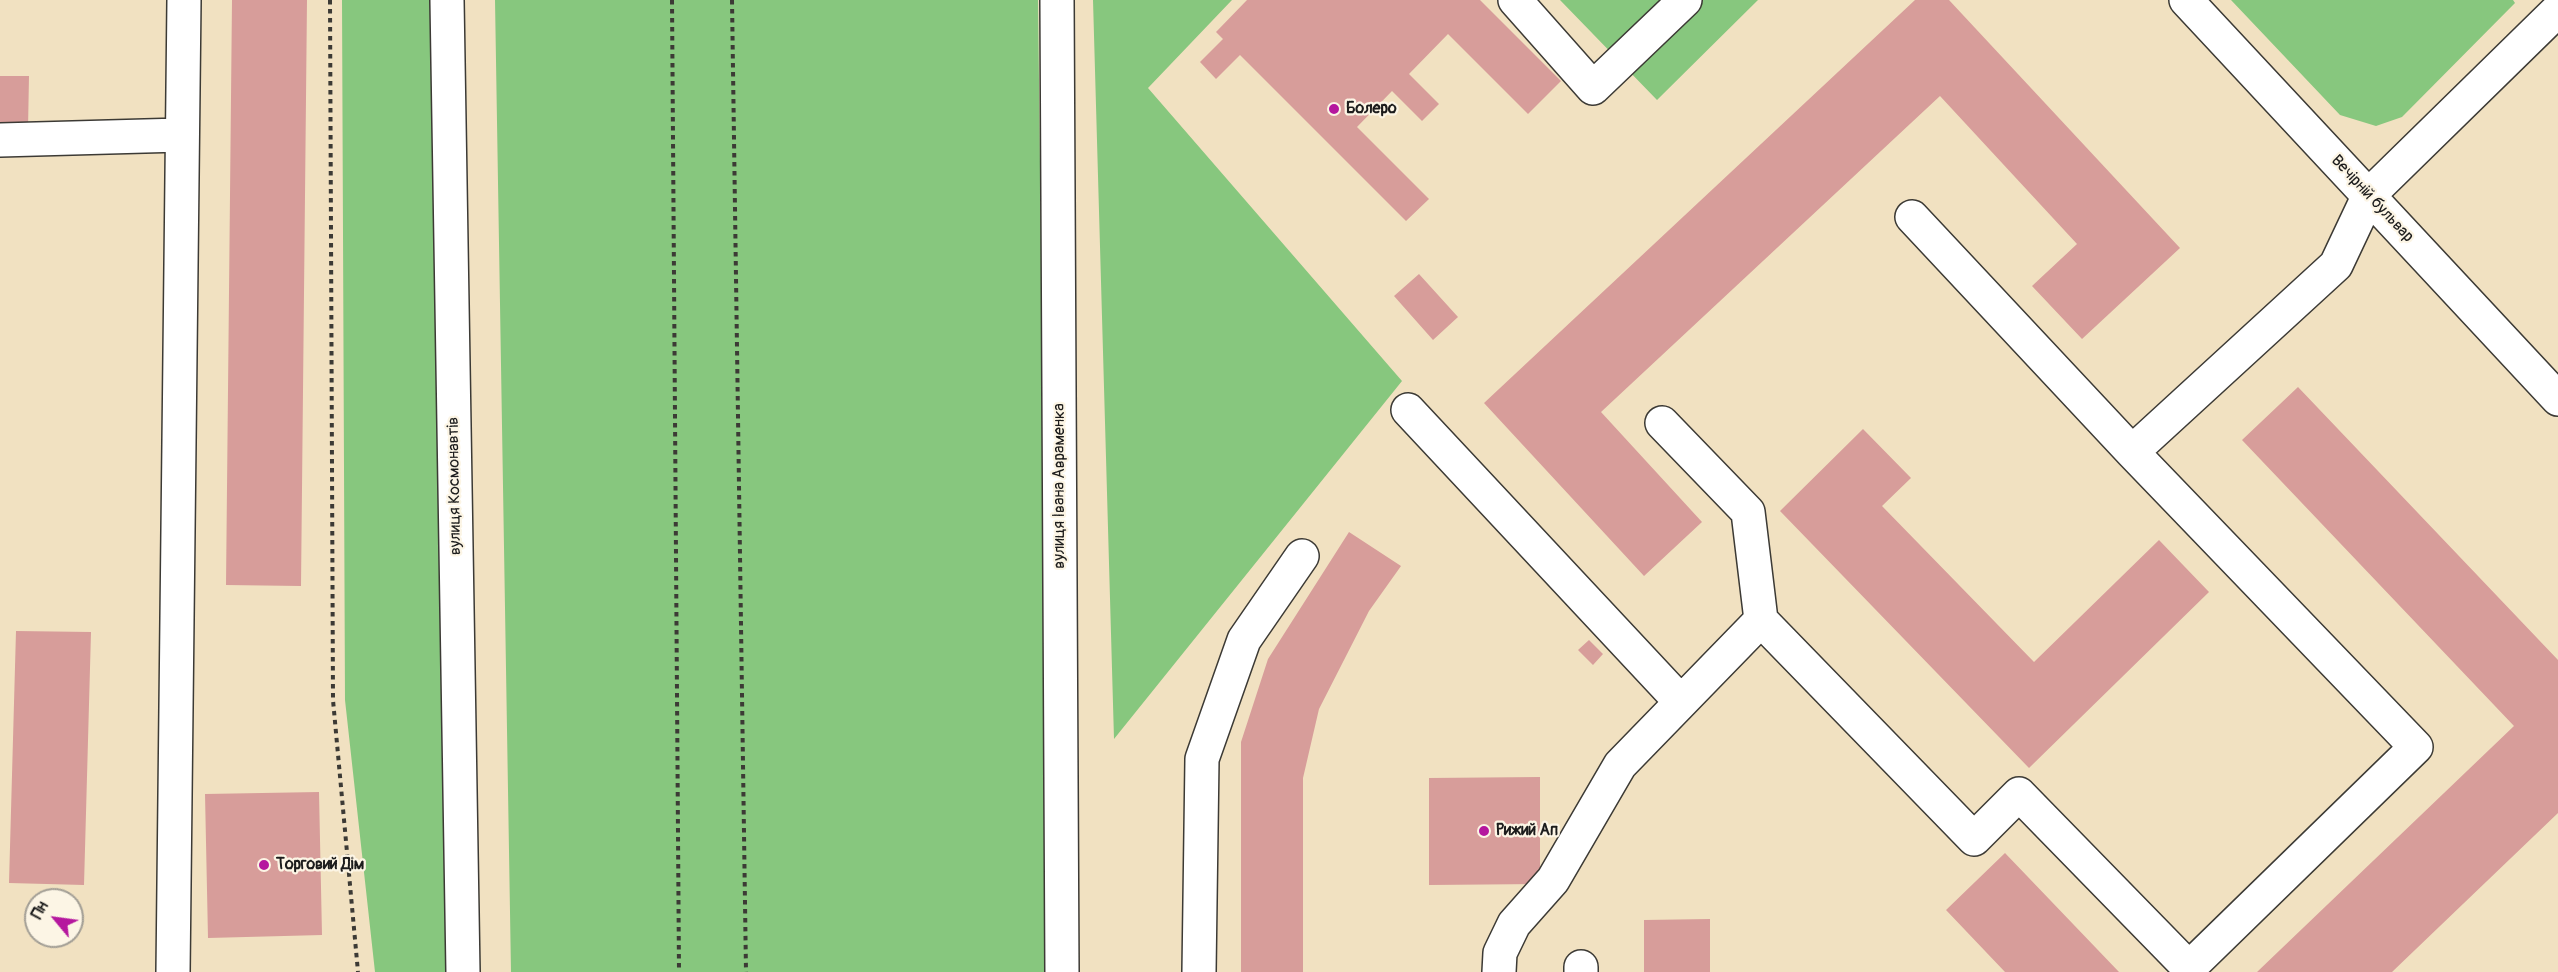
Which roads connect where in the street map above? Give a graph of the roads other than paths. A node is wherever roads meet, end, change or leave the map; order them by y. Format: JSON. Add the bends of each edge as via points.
{"nodes":[{"id":1,"x":183,"y":0,"type":"edge"},
{"id":2,"x":447,"y":0,"type":"edge"},
{"id":3,"x":1057,"y":0,"type":"edge"},
{"id":4,"x":1515,"y":0,"type":"edge"},
{"id":5,"x":1685,"y":0,"type":"edge"},
{"id":6,"x":2186,"y":0,"type":"edge"},
{"id":7,"x":2558,"y":10,"type":"edge"},
{"id":8,"x":181,"y":135,"type":"junction"},
{"id":9,"x":0,"y":140,"type":"edge"},
{"id":10,"x":2368,"y":195,"type":"junction"},
{"id":11,"x":1912,"y":217,"type":"dead end"},
{"id":12,"x":2555,"y":390,"type":"edge"},
{"id":13,"x":1408,"y":410,"type":"dead end"},
{"id":14,"x":1662,"y":423,"type":"dead end"},
{"id":15,"x":2132,"y":452,"type":"junction"},
{"id":16,"x":1302,"y":556,"type":"dead end"},
{"id":17,"x":1761,"y":620,"type":"junction"},
{"id":18,"x":1680,"y":701,"type":"junction"},
{"id":19,"x":173,"y":972,"type":"edge"},
{"id":20,"x":463,"y":972,"type":"edge"},
{"id":21,"x":1062,"y":972,"type":"edge"},
{"id":22,"x":1199,"y":972,"type":"edge"},
{"id":23,"x":1499,"y":972,"type":"edge"}],
"edges":[{"from":1,"to":8,"type":"street"},
{"from":2,"to":20,"type":"street","name":"вулиця Космонавтів"},
{"from":3,"to":21,"type":"street","name":"вулиця Івана Авраменка"},
{"from":4,"to":5,"type":"street","via":[[1593,88]]},
{"from":6,"to":10,"type":"street","name":"Вечірній бульвар"},
{"from":7,"to":10,"type":"street"},
{"from":8,"to":9,"type":"street"},
{"from":8,"to":19,"type":"street"},
{"from":10,"to":12,"type":"street","name":"Вечірній бульвар"},
{"from":10,"to":15,"type":"street","via":[[2336,265]]},
{"from":11,"to":15,"type":"street"},
{"from":13,"to":18,"type":"street"},
{"from":14,"to":17,"type":"street","via":[[1748,512]]},
{"from":15,"to":17,"type":"street","via":[[2416,747],[2189,968],[2019,794],[1974,839]]},
{"from":16,"to":22,"type":"street","via":[[1244,640],[1202,759]]},
{"from":17,"to":18,"type":"street"},
{"from":18,"to":23,"type":"street","via":[[1620,765],[1553,880],[1514,924],[1500,953]]}]}
